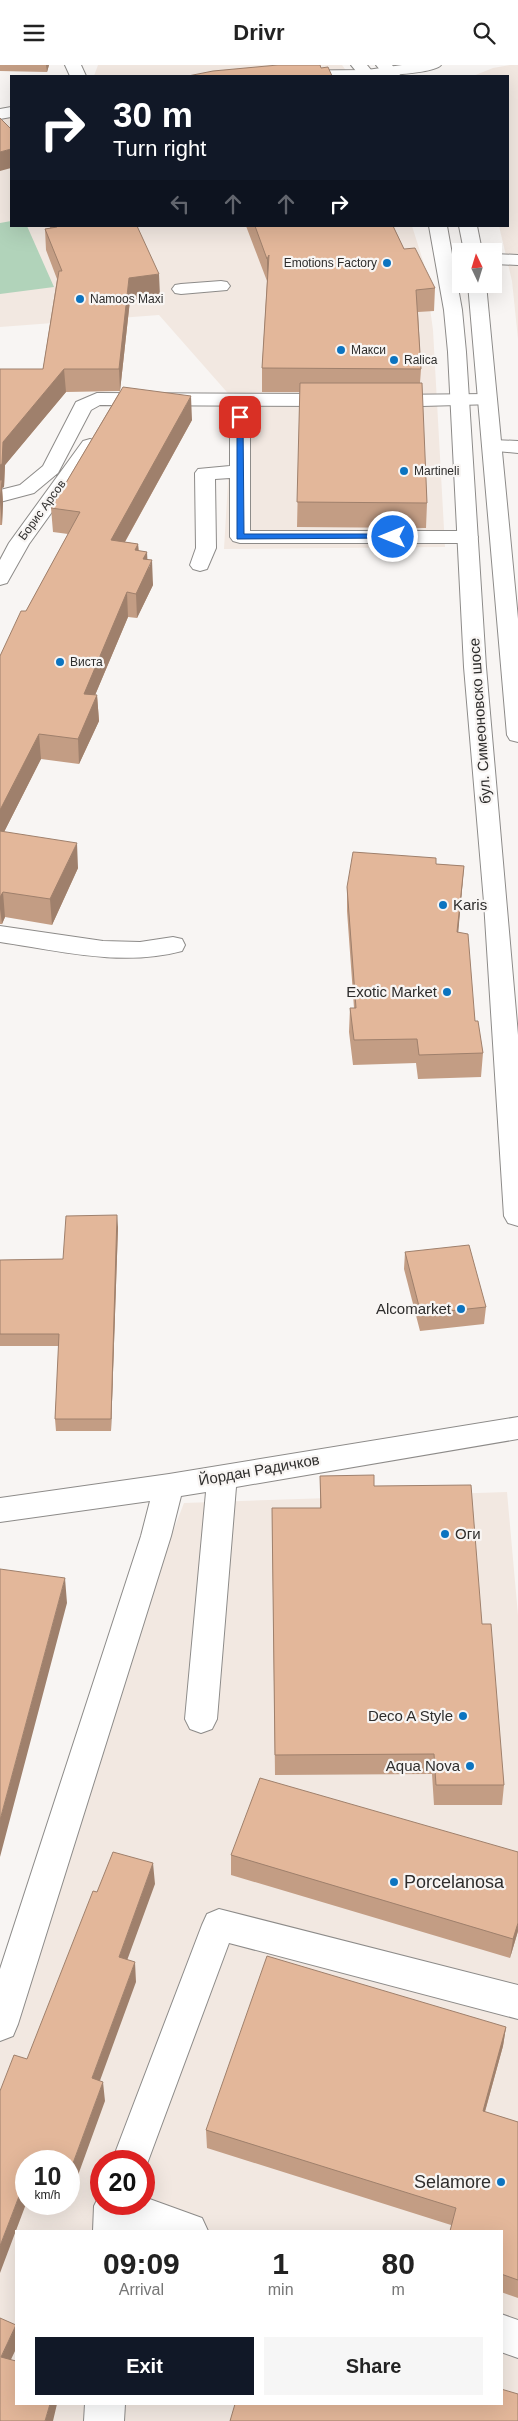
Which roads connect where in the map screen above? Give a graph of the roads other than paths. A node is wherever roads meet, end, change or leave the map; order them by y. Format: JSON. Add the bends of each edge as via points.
{"nodes":[{"id":1,"x":433,"y":65,"type":"edge"},
{"id":2,"x":389,"y":71,"type":"edge"},
{"id":3,"x":364,"y":72,"type":"edge"},
{"id":4,"x":284,"y":75,"type":"edge"},
{"id":5,"x":438,"y":227,"type":"edge"},
{"id":6,"x":468,"y":227,"type":"edge"},
{"id":7,"x":471,"y":243,"type":"edge"},
{"id":8,"x":502,"y":259,"type":"edge"},
{"id":9,"x":518,"y":260,"type":"edge"},
{"id":10,"x":221,"y":286,"type":"dead end"},
{"id":11,"x":181,"y":289,"type":"dead end"},
{"id":12,"x":478,"y":293,"type":"edge"},
{"id":13,"x":460,"y":400,"type":"junction"},
{"id":14,"x":488,"y":401,"type":"junction"},
{"id":15,"x":240,"y":417,"type":"dead end"},
{"id":16,"x":90,"y":445,"type":"edge"},
{"id":17,"x":492,"y":446,"type":"junction"},
{"id":18,"x":518,"y":447,"type":"edge"},
{"id":19,"x":240,"y":472,"type":"junction"},
{"id":20,"x":0,"y":496,"type":"edge"},
{"id":21,"x":206,"y":537,"type":"junction"},
{"id":22,"x":240,"y":537,"type":"junction"},
{"id":23,"x":468,"y":537,"type":"junction"},
{"id":24,"x":200,"y":565,"type":"dead end"},
{"id":25,"x":0,"y":579,"type":"edge"},
{"id":26,"x":518,"y":735,"type":"edge"},
{"id":27,"x":0,"y":934,"type":"edge"},
{"id":28,"x":173,"y":945,"type":"dead end"},
{"id":29,"x":518,"y":1216,"type":"edge"},
{"id":30,"x":518,"y":1428,"type":"edge"},
{"id":31,"x":222,"y":1476,"type":"junction"},
{"id":32,"x":169,"y":1486,"type":"junction"},
{"id":33,"x":0,"y":1510,"type":"edge"},
{"id":34,"x":201,"y":1719,"type":"dead end"},
{"id":35,"x":518,"y":2002,"type":"edge"},
{"id":36,"x":0,"y":2024,"type":"edge"},
{"id":37,"x":134,"y":2150,"type":"edge"},
{"id":38,"x":118,"y":2215,"type":"edge"},
{"id":39,"x":185,"y":2230,"type":"edge"},
{"id":40,"x":503,"y":2334,"type":"edge"},
{"id":41,"x":518,"y":2339,"type":"edge"},
{"id":42,"x":105,"y":2405,"type":"edge"},
{"id":43,"x":104,"y":2421,"type":"edge"}],
"edges":[{"from":1,"to":2,"type":"main road"},
{"from":2,"to":3,"type":"main road"},
{"from":3,"to":4,"type":"main road"},
{"from":5,"to":13,"type":"main road","name":"бул. Симеоновско шосе","via":[[453,310]]},
{"from":6,"to":7,"type":"main road"},
{"from":8,"to":9,"type":"main road"},
{"from":10,"to":11,"type":"main road"},
{"from":12,"to":14,"type":"main road"},
{"from":13,"to":14,"type":"main road","name":"Борис Арсов"},
{"from":13,"to":20,"type":"main road","name":"Борис Арсов","via":[[97,399],[83,406],[51,469],[27,489]]},
{"from":13,"to":23,"type":"main road","name":"бул. Симеоновско шосе"},
{"from":14,"to":17,"type":"main road"},
{"from":15,"to":19,"type":"main road"},
{"from":16,"to":25,"type":"main road","name":"Борис Арсов","via":[[19,543]]},
{"from":17,"to":18,"type":"main road"},
{"from":17,"to":26,"type":"main road"},
{"from":19,"to":21,"type":"main road","via":[[205,473]]},
{"from":19,"to":22,"type":"main road"},
{"from":21,"to":22,"type":"main road"},
{"from":21,"to":24,"type":"main road"},
{"from":22,"to":23,"type":"main road"},
{"from":23,"to":29,"type":"main road","name":"бул. Симеоновско шосе","via":[[475,667],[496,902]]},
{"from":27,"to":28,"type":"main road","via":[[103,949],[140,950]]},
{"from":30,"to":31,"type":"main road","name":"Йордан Радичков"},
{"from":31,"to":32,"type":"main road","name":"Йордан Радичков"},
{"from":31,"to":34,"type":"main road"},
{"from":32,"to":33,"type":"main road","name":"Йордан Радичков"},
{"from":32,"to":36,"type":"main road","via":[[156,1536]]},
{"from":35,"to":37,"type":"main road","via":[[219,1925]]},
{"from":38,"to":39,"type":"main road"},
{"from":40,"to":41,"type":"main road"},
{"from":42,"to":43,"type":"main road"}]}
